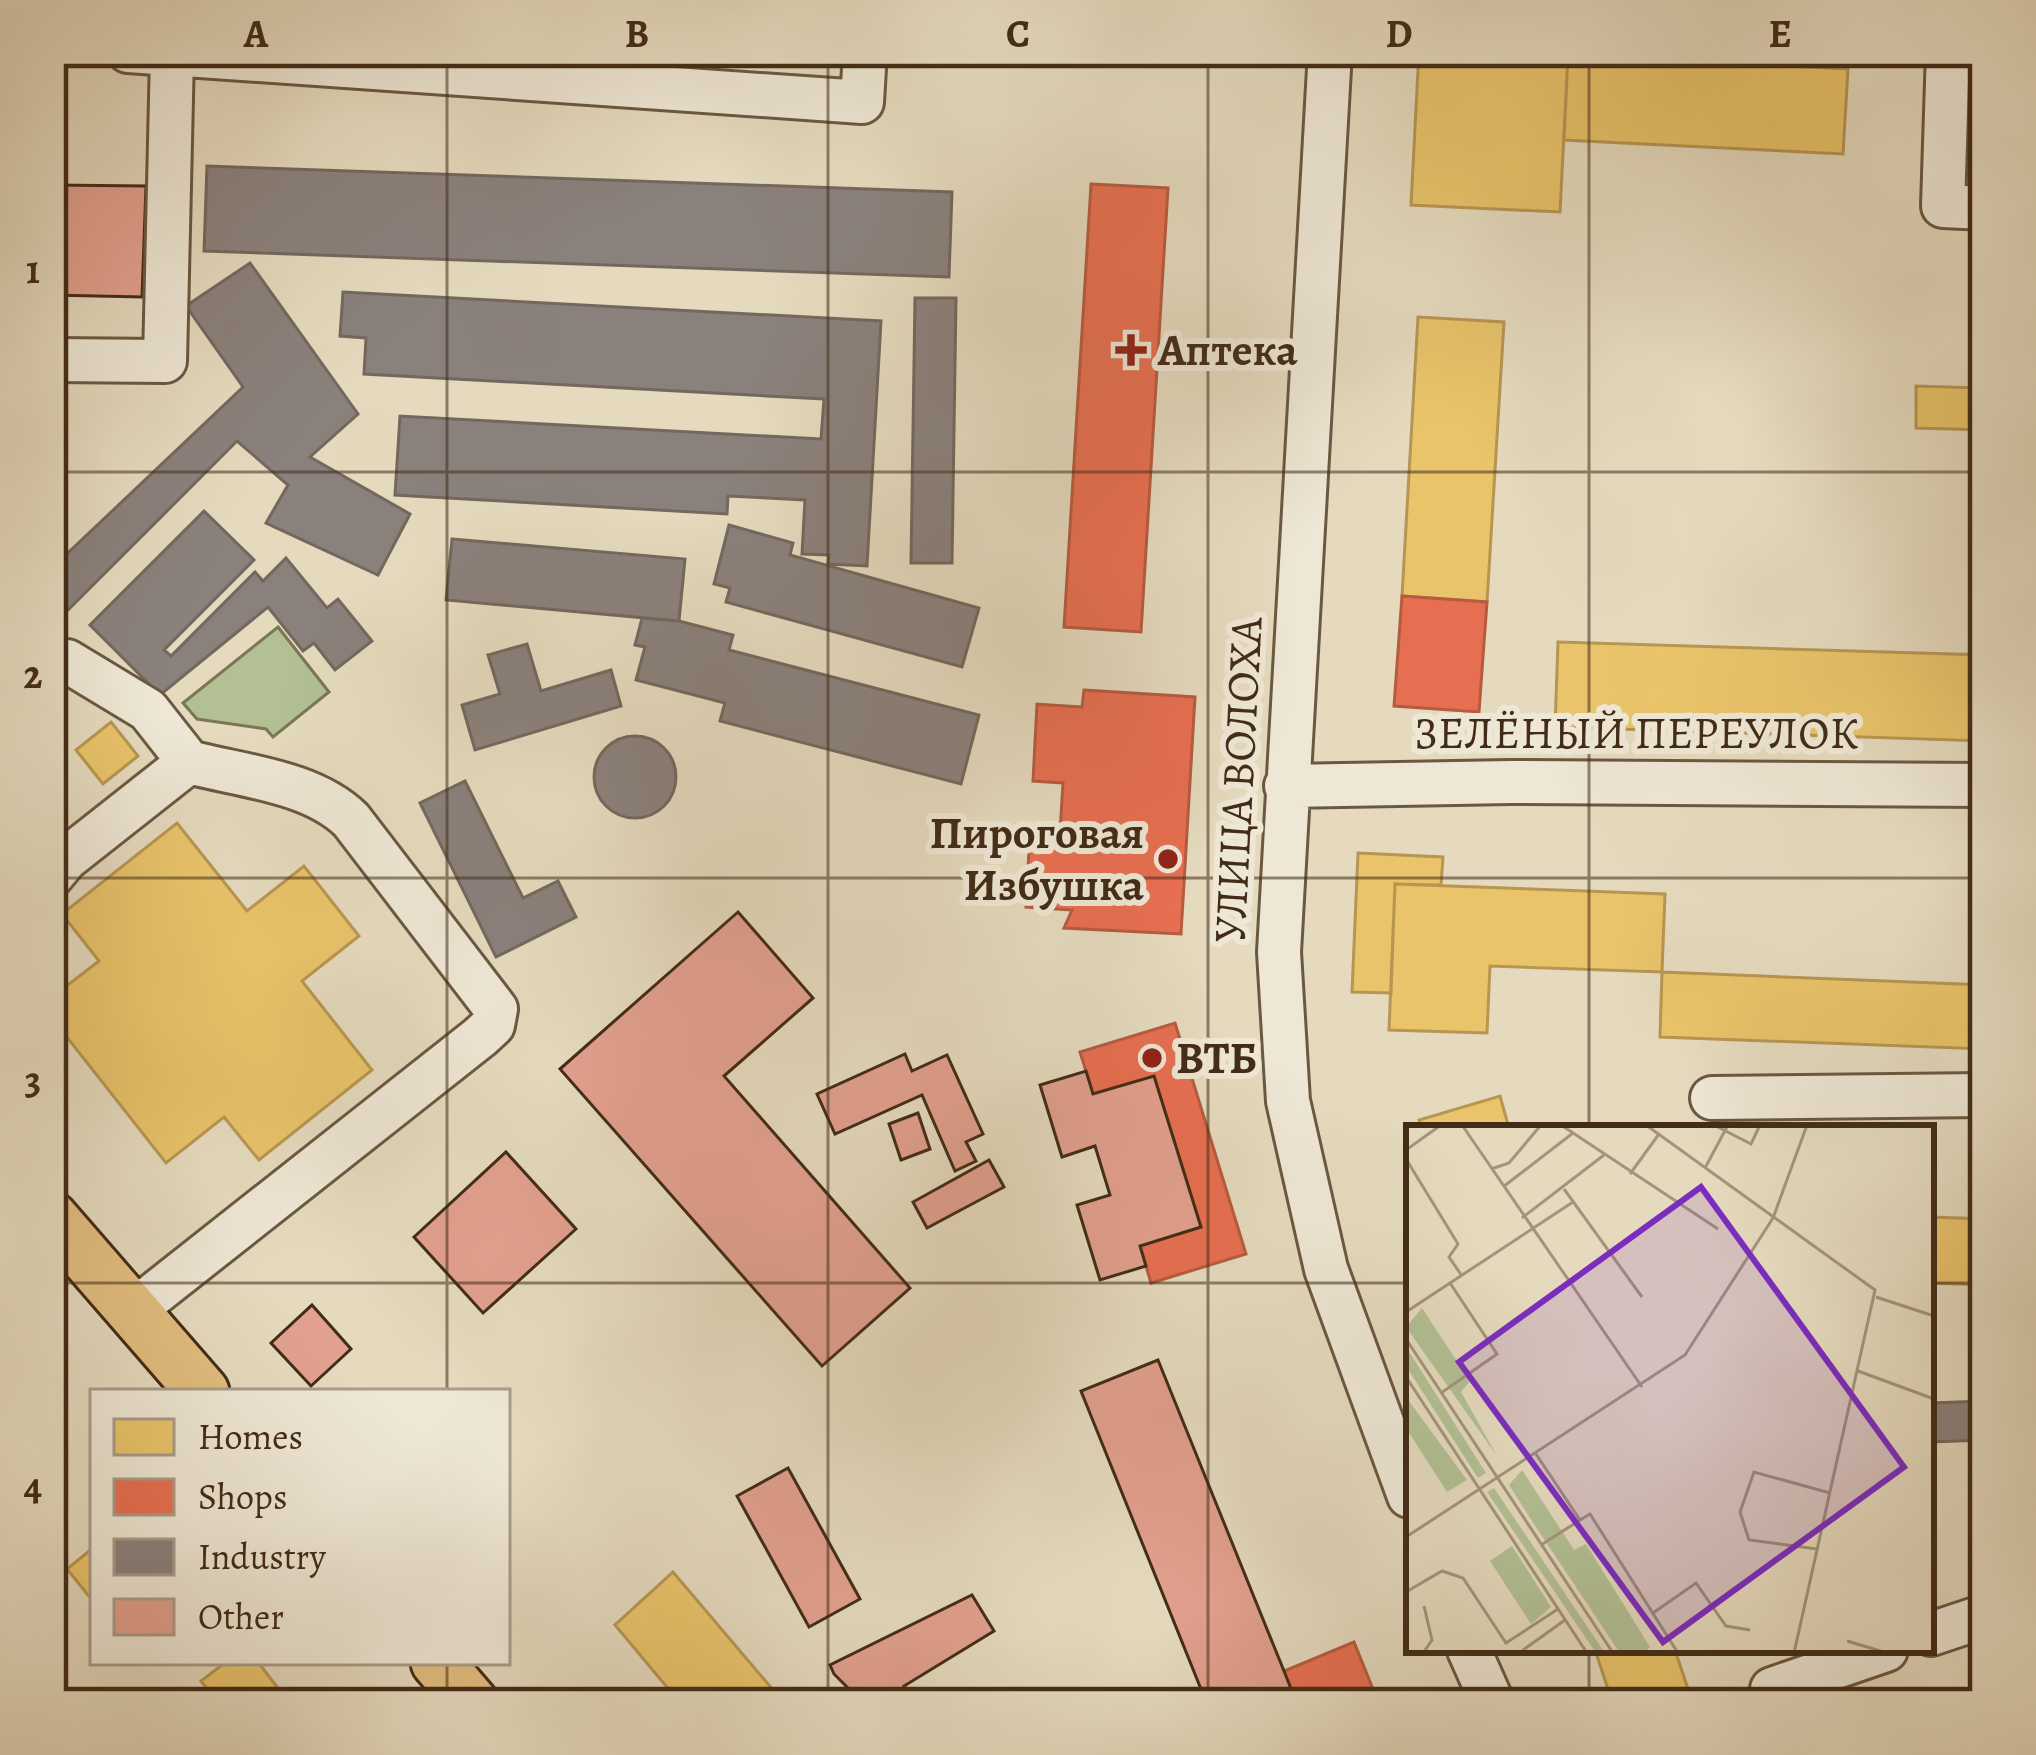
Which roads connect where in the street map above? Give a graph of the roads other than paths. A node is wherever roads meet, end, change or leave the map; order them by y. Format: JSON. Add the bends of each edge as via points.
{"nodes":[{"id":1,"x":128,"y":51,"type":"edge"},
{"id":2,"x":865,"y":51,"type":"edge"},
{"id":3,"x":1330,"y":51,"type":"edge"},
{"id":4,"x":1948,"y":51,"type":"edge"},
{"id":5,"x":172,"y":54,"type":"junction"},
{"id":6,"x":1985,"y":208,"type":"edge"},
{"id":7,"x":51,"y":360,"type":"edge"},
{"id":8,"x":67,"y":662,"type":"dead end"},
{"id":9,"x":189,"y":762,"type":"junction"},
{"id":10,"x":1985,"y":785,"type":"edge"},
{"id":11,"x":1286,"y":786,"type":"junction"},
{"id":12,"x":51,"y":878,"type":"edge"},
{"id":13,"x":1985,"y":1095,"type":"edge"},
{"id":14,"x":1712,"y":1098,"type":"dead end"},
{"id":15,"x":51,"y":1217,"type":"edge"},
{"id":16,"x":133,"y":1311,"type":"junction"},
{"id":17,"x":200,"y":1389,"type":"edge"},
{"id":18,"x":1406,"y":1488,"type":"edge"},
{"id":19,"x":1985,"y":1616,"type":"edge"},
{"id":20,"x":1934,"y":1633,"type":"edge"},
{"id":21,"x":1470,"y":1653,"type":"edge"},
{"id":22,"x":1877,"y":1653,"type":"edge"},
{"id":23,"x":439,"y":1665,"type":"edge"},
{"id":24,"x":1772,"y":1689,"type":"dead end"},
{"id":25,"x":473,"y":1704,"type":"edge"},
{"id":26,"x":1493,"y":1704,"type":"edge"}],
"edges":[{"from":1,"to":5,"type":"street"},
{"from":2,"to":5,"type":"street","via":[[862,101]]},
{"from":3,"to":11,"type":"street","name":"УЛИЦА ВОЛОХА"},
{"from":4,"to":6,"type":"street","via":[[1943,206]]},
{"from":5,"to":7,"type":"street","via":[[165,362]]},
{"from":8,"to":9,"type":"street","via":[[148,710]]},
{"from":9,"to":12,"type":"street"},
{"from":9,"to":16,"type":"street","via":[[335,804],[496,1009],[480,1037]]},
{"from":10,"to":11,"type":"street","name":"ЗЕЛЁНЫЙ ПЕРЕУЛОК"},
{"from":11,"to":18,"type":"street","name":"УЛИЦА ВОЛОХА","via":[[1279,952],[1288,1101],[1326,1269]]},
{"from":13,"to":14,"type":"street"},
{"from":15,"to":16,"type":"main road"},
{"from":16,"to":17,"type":"main road"},
{"from":19,"to":20,"type":"street"},
{"from":21,"to":26,"type":"street"},
{"from":22,"to":24,"type":"street"},
{"from":23,"to":25,"type":"main road"}]}
